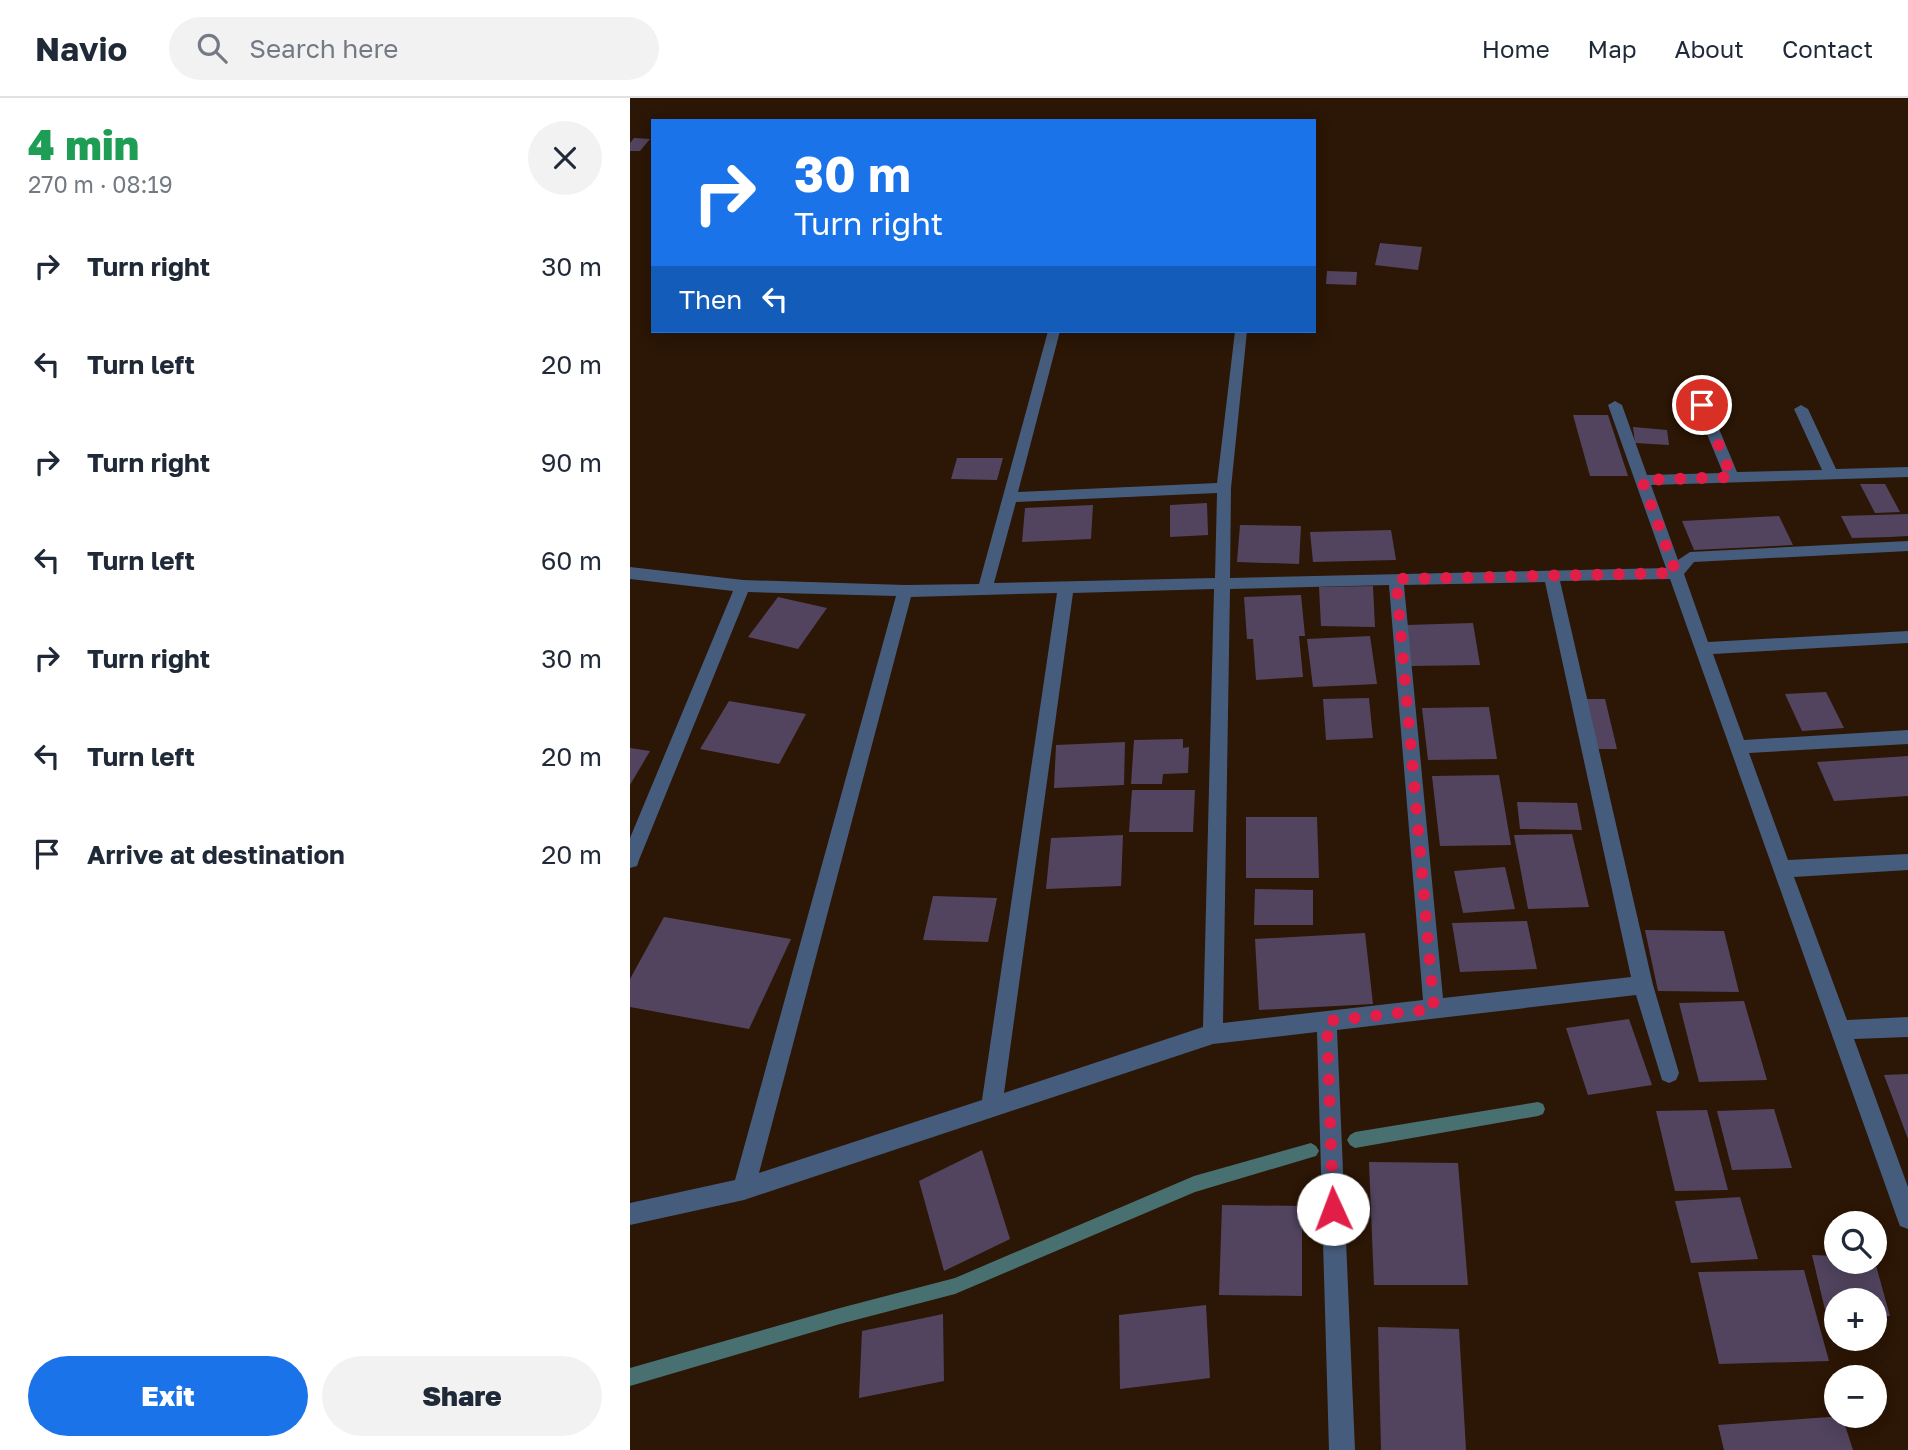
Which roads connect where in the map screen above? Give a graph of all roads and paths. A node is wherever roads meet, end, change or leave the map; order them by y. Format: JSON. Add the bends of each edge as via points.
{"nodes":[{"id":1,"x":1053,"y":333,"type":"edge"},
{"id":2,"x":1241,"y":333,"type":"edge"},
{"id":3,"x":1615,"y":405,"type":"dead end"},
{"id":4,"x":1702,"y":405,"type":"dead end"},
{"id":5,"x":1801,"y":409,"type":"dead end"},
{"id":6,"x":1908,"y":472,"type":"edge"},
{"id":7,"x":1831,"y":474,"type":"junction"},
{"id":8,"x":1732,"y":477,"type":"junction"},
{"id":9,"x":1642,"y":480,"type":"junction"},
{"id":10,"x":1224,"y":488,"type":"junction"},
{"id":11,"x":1010,"y":497,"type":"junction"},
{"id":12,"x":1908,"y":546,"type":"edge"},
{"id":13,"x":630,"y":573,"type":"edge"},
{"id":14,"x":1676,"y":573,"type":"junction"},
{"id":15,"x":1551,"y":575,"type":"junction"},
{"id":16,"x":1396,"y":579,"type":"junction"},
{"id":17,"x":1221,"y":583,"type":"junction"},
{"id":18,"x":743,"y":586,"type":"junction"},
{"id":19,"x":1066,"y":587,"type":"junction"},
{"id":20,"x":985,"y":589,"type":"junction"},
{"id":21,"x":905,"y":591,"type":"junction"},
{"id":22,"x":1908,"y":636,"type":"edge"},
{"id":23,"x":1703,"y":648,"type":"junction"},
{"id":24,"x":1908,"y":737,"type":"edge"},
{"id":25,"x":1739,"y":747,"type":"junction"},
{"id":26,"x":630,"y":860,"type":"edge"},
{"id":27,"x":1908,"y":862,"type":"edge"},
{"id":28,"x":1782,"y":869,"type":"junction"},
{"id":29,"x":1643,"y":985,"type":"junction"},
{"id":30,"x":1434,"y":1009,"type":"junction"},
{"id":31,"x":1327,"y":1021,"type":"junction"},
{"id":32,"x":1908,"y":1027,"type":"edge"},
{"id":33,"x":1840,"y":1030,"type":"junction"},
{"id":34,"x":1213,"y":1034,"type":"junction"},
{"id":35,"x":1669,"y":1073,"type":"dead end"},
{"id":36,"x":991,"y":1108,"type":"junction"},
{"id":37,"x":744,"y":1189,"type":"junction"},
{"id":38,"x":630,"y":1214,"type":"edge"},
{"id":39,"x":1908,"y":1218,"type":"edge"},
{"id":40,"x":1342,"y":1450,"type":"edge"}],
"edges":[{"from":1,"to":11,"type":"street"},
{"from":2,"to":10,"type":"street"},
{"from":3,"to":9,"type":"street"},
{"from":4,"to":8,"type":"street"},
{"from":5,"to":7,"type":"street"},
{"from":6,"to":7,"type":"street"},
{"from":7,"to":8,"type":"street"},
{"from":8,"to":9,"type":"street"},
{"from":9,"to":14,"type":"street"},
{"from":10,"to":11,"type":"street"},
{"from":10,"to":17,"type":"street"},
{"from":11,"to":20,"type":"street"},
{"from":12,"to":14,"type":"street","via":[[1690,557]]},
{"from":13,"to":18,"type":"street"},
{"from":14,"to":15,"type":"street"},
{"from":14,"to":23,"type":"street"},
{"from":15,"to":16,"type":"street"},
{"from":15,"to":29,"type":"street"},
{"from":16,"to":17,"type":"street"},
{"from":16,"to":30,"type":"street"},
{"from":17,"to":19,"type":"street"},
{"from":17,"to":34,"type":"street"},
{"from":18,"to":21,"type":"street"},
{"from":18,"to":26,"type":"street"},
{"from":19,"to":20,"type":"street"},
{"from":19,"to":36,"type":"street"},
{"from":20,"to":21,"type":"street"},
{"from":21,"to":37,"type":"street"},
{"from":22,"to":23,"type":"street"},
{"from":23,"to":25,"type":"street"},
{"from":24,"to":25,"type":"street"},
{"from":25,"to":28,"type":"street"},
{"from":27,"to":28,"type":"street"},
{"from":28,"to":33,"type":"street"},
{"from":29,"to":30,"type":"street"},
{"from":29,"to":35,"type":"street"},
{"from":30,"to":31,"type":"street"},
{"from":31,"to":34,"type":"street"},
{"from":31,"to":40,"type":"street"},
{"from":32,"to":33,"type":"street"},
{"from":33,"to":39,"type":"street"},
{"from":34,"to":36,"type":"street"},
{"from":36,"to":37,"type":"street"},
{"from":37,"to":38,"type":"street"}]}
